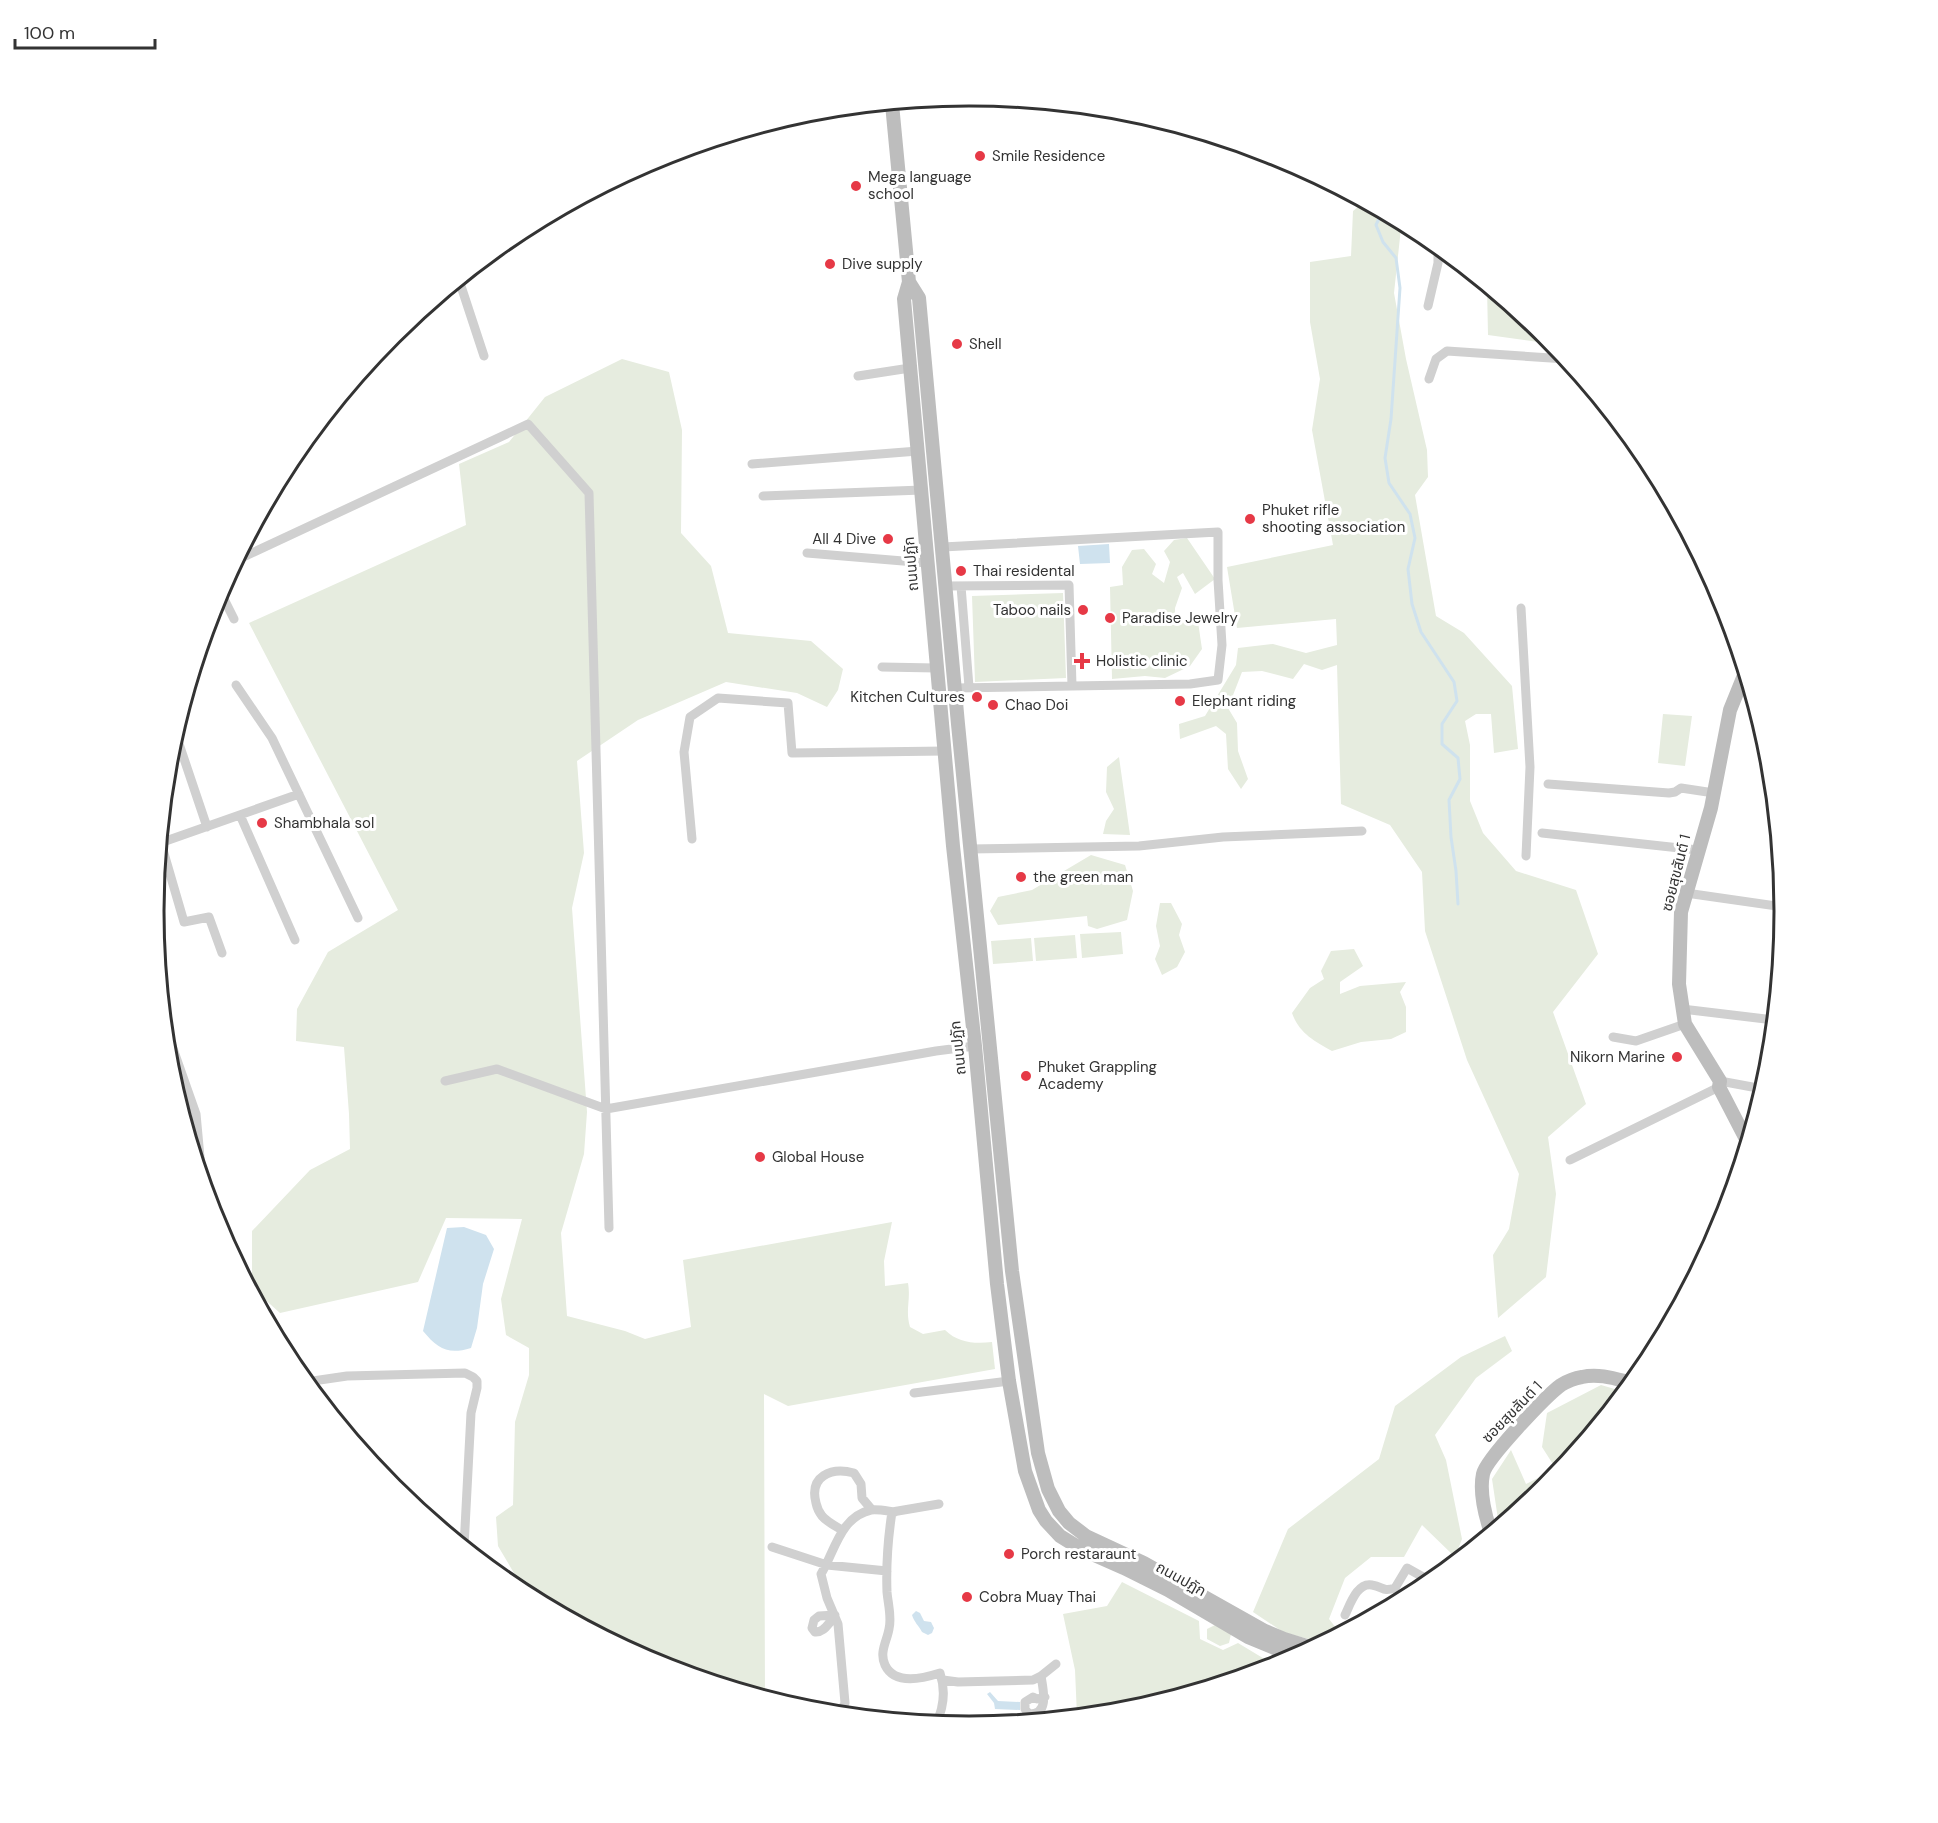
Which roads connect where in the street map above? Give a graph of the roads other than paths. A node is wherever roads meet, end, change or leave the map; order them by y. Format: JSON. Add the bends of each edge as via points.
{"nodes":[{"id":1,"x":893,"y":110,"type":"edge"},
{"id":2,"x":1438,"y":258,"type":"edge"},
{"id":3,"x":909,"y":282,"type":"junction"},
{"id":4,"x":461,"y":287,"type":"edge"},
{"id":5,"x":1428,"y":306,"type":"dead end"},
{"id":6,"x":484,"y":356,"type":"dead end"},
{"id":7,"x":1553,"y":358,"type":"edge"},
{"id":8,"x":910,"y":368,"type":"junction"},
{"id":9,"x":858,"y":376,"type":"dead end"},
{"id":10,"x":1429,"y":379,"type":"dead end"},
{"id":11,"x":918,"y":452,"type":"junction"},
{"id":12,"x":752,"y":464,"type":"dead end"},
{"id":13,"x":922,"y":490,"type":"junction"},
{"id":14,"x":764,"y":496,"type":"dead end"},
{"id":15,"x":943,"y":547,"type":"junction"},
{"id":16,"x":807,"y":553,"type":"dead end"},
{"id":17,"x":247,"y":555,"type":"edge"},
{"id":18,"x":927,"y":563,"type":"junction"},
{"id":19,"x":945,"y":586,"type":"junction"},
{"id":20,"x":961,"y":586,"type":"junction"},
{"id":21,"x":225,"y":602,"type":"edge"},
{"id":22,"x":1521,"y":608,"type":"dead end"},
{"id":23,"x":234,"y":619,"type":"dead end"},
{"id":24,"x":882,"y":666,"type":"dead end"},
{"id":25,"x":936,"y":668,"type":"junction"},
{"id":26,"x":1741,"y":683,"type":"edge"},
{"id":27,"x":236,"y":685,"type":"dead end"},
{"id":28,"x":1072,"y":686,"type":"junction"},
{"id":29,"x":969,"y":687,"type":"junction"},
{"id":30,"x":955,"y":688,"type":"junction"},
{"id":31,"x":180,"y":751,"type":"edge"},
{"id":32,"x":945,"y":751,"type":"junction"},
{"id":33,"x":1548,"y":784,"type":"dead end"},
{"id":34,"x":1714,"y":793,"type":"junction"},
{"id":35,"x":299,"y":794,"type":"junction"},
{"id":36,"x":240,"y":815,"type":"junction"},
{"id":37,"x":207,"y":826,"type":"junction"},
{"id":38,"x":1362,"y":831,"type":"dead end"},
{"id":39,"x":1542,"y":833,"type":"dead end"},
{"id":40,"x":692,"y":839,"type":"dead end"},
{"id":41,"x":168,"y":840,"type":"edge"},
{"id":42,"x":970,"y":849,"type":"junction"},
{"id":43,"x":1698,"y":850,"type":"junction"},
{"id":44,"x":1526,"y":856,"type":"dead end"},
{"id":45,"x":166,"y":862,"type":"edge"},
{"id":46,"x":1686,"y":893,"type":"junction"},
{"id":47,"x":1774,"y":906,"type":"edge"},
{"id":48,"x":358,"y":918,"type":"dead end"},
{"id":49,"x":295,"y":940,"type":"dead end"},
{"id":50,"x":222,"y":953,"type":"dead end"},
{"id":51,"x":1682,"y":1009,"type":"junction"},
{"id":52,"x":1767,"y":1019,"type":"edge"},
{"id":53,"x":1685,"y":1024,"type":"junction"},
{"id":54,"x":1612,"y":1037,"type":"dead end"},
{"id":55,"x":975,"y":1046,"type":"junction"},
{"id":56,"x":992,"y":1074,"type":"junction"},
{"id":57,"x":181,"y":1076,"type":"edge"},
{"id":58,"x":977,"y":1076,"type":"junction"},
{"id":59,"x":445,"y":1081,"type":"dead end"},
{"id":60,"x":1719,"y":1084,"type":"junction"},
{"id":61,"x":1755,"y":1088,"type":"edge"},
{"id":62,"x":606,"y":1109,"type":"junction"},
{"id":63,"x":1743,"y":1133,"type":"edge"},
{"id":64,"x":199,"y":1144,"type":"edge"},
{"id":65,"x":1570,"y":1160,"type":"dead end"},
{"id":66,"x":609,"y":1228,"type":"dead end"},
{"id":67,"x":1009,"y":1380,"type":"junction"},
{"id":68,"x":315,"y":1381,"type":"edge"},
{"id":69,"x":1623,"y":1381,"type":"edge"},
{"id":70,"x":914,"y":1393,"type":"dead end"},
{"id":71,"x":939,"y":1504,"type":"dead end"},
{"id":72,"x":872,"y":1510,"type":"junction"},
{"id":73,"x":1059,"y":1511,"type":"junction"},
{"id":74,"x":894,"y":1512,"type":"junction"},
{"id":75,"x":1046,"y":1521,"type":"junction"},
{"id":76,"x":1489,"y":1526,"type":"edge"},
{"id":77,"x":842,"y":1530,"type":"junction"},
{"id":78,"x":464,"y":1538,"type":"edge"},
{"id":79,"x":772,"y":1547,"type":"dead end"},
{"id":80,"x":827,"y":1564,"type":"junction"},
{"id":81,"x":887,"y":1571,"type":"junction"},
{"id":82,"x":1422,"y":1577,"type":"edge"},
{"id":83,"x":1345,"y":1615,"type":"dead end"},
{"id":84,"x":1300,"y":1644,"type":"edge"},
{"id":85,"x":1284,"y":1652,"type":"edge"},
{"id":86,"x":1056,"y":1664,"type":"dead end"},
{"id":87,"x":1041,"y":1677,"type":"junction"},
{"id":88,"x":943,"y":1680,"type":"junction"},
{"id":89,"x":1045,"y":1697,"type":"dead end"},
{"id":90,"x":844,"y":1706,"type":"edge"},
{"id":91,"x":940,"y":1715,"type":"edge"}],
"edges":[{"from":1,"to":3,"type":"main road","name":"ถนนปฏัก"},
{"from":2,"to":5,"type":"street"},
{"from":3,"to":8,"type":"main road","name":"ถนนปฏัก","via":[[904,299]]},
{"from":3,"to":15,"type":"main road","name":"ถนนปฏัก","via":[[919,298]]},
{"from":4,"to":6,"type":"street"},
{"from":7,"to":10,"type":"street","via":[[1447,351],[1436,359]]},
{"from":8,"to":9,"type":"street"},
{"from":8,"to":11,"type":"main road","name":"ถนนปฏัก"},
{"from":11,"to":12,"type":"street"},
{"from":11,"to":13,"type":"main road","name":"ถนนปฏัก"},
{"from":13,"to":14,"type":"street"},
{"from":13,"to":18,"type":"main road","name":"ถนนปฏัก"},
{"from":15,"to":19,"type":"main road","name":"ถนนปฏัก"},
{"from":15,"to":28,"type":"street","via":[[1218,532],[1222,645],[1218,680]]},
{"from":16,"to":18,"type":"street"},
{"from":17,"to":62,"type":"street","via":[[528,424],[588,493]]},
{"from":18,"to":25,"type":"main road","name":"ถนนปฏัก"},
{"from":19,"to":20,"type":"street"},
{"from":19,"to":30,"type":"main road","name":"ถนนปฏัก"},
{"from":20,"to":28,"type":"street","via":[[1069,585]]},
{"from":20,"to":29,"type":"street"},
{"from":21,"to":23,"type":"street"},
{"from":22,"to":44,"type":"street","via":[[1530,767]]},
{"from":24,"to":25,"type":"street"},
{"from":25,"to":32,"type":"main road","name":"ถนนปฏัก"},
{"from":26,"to":34,"type":"main road","name":"ซอยสุขสันต์ 1","via":[[1730,710]]},
{"from":27,"to":35,"type":"street","via":[[272,738]]},
{"from":28,"to":29,"type":"street"},
{"from":29,"to":30,"type":"street"},
{"from":30,"to":42,"type":"main road","name":"ถนนปฏัก"},
{"from":31,"to":37,"type":"street"},
{"from":32,"to":40,"type":"street","via":[[792,753],[789,703],[718,698],[690,717],[684,752]]},
{"from":32,"to":55,"type":"main road","name":"ถนนปฏัก"},
{"from":33,"to":34,"type":"street","via":[[1669,793],[1682,788]]},
{"from":34,"to":43,"type":"main road","name":"ซอยสุขสันต์ 1"},
{"from":35,"to":36,"type":"street"},
{"from":35,"to":48,"type":"street"},
{"from":36,"to":37,"type":"street"},
{"from":36,"to":49,"type":"street"},
{"from":37,"to":41,"type":"street"},
{"from":38,"to":42,"type":"street","via":[[1223,837],[1139,846]]},
{"from":39,"to":43,"type":"street"},
{"from":42,"to":56,"type":"main road","name":"ถนนปฏัก"},
{"from":43,"to":46,"type":"main road","name":"ซอยสุขสันต์ 1"},
{"from":45,"to":50,"type":"street","via":[[184,922],[209,916]]},
{"from":46,"to":47,"type":"street"},
{"from":46,"to":51,"type":"main road","name":"ซอยสุขสันต์ 1","via":[[1681,912]]},
{"from":51,"to":52,"type":"street"},
{"from":51,"to":53,"type":"main road","name":"ซอยสุขสันต์ 1"},
{"from":53,"to":54,"type":"street","via":[[1636,1041]]},
{"from":53,"to":60,"type":"main road","name":"ซอยสุขสันต์ 1"},
{"from":55,"to":58,"type":"main road","name":"ถนนปฏัก"},
{"from":55,"to":62,"type":"street"},
{"from":56,"to":58,"type":"main road"},
{"from":56,"to":73,"type":"main road","name":"ถนนปฏัก","via":[[1030,1406],[1048,1489]]},
{"from":57,"to":64,"type":"street","via":[[196,1114]]},
{"from":58,"to":67,"type":"main road","name":"ถนนปฏัก"},
{"from":59,"to":62,"type":"street","via":[[497,1069]]},
{"from":60,"to":61,"type":"street"},
{"from":60,"to":63,"type":"main road","name":"ซอยสุขสันต์ 1"},
{"from":60,"to":65,"type":"street"},
{"from":62,"to":66,"type":"street"},
{"from":67,"to":70,"type":"street"},
{"from":67,"to":75,"type":"main road","name":"ถนนปฏัก","via":[[1025,1471]]},
{"from":68,"to":78,"type":"street","via":[[347,1376],[465,1373],[477,1381],[471,1413]]},
{"from":69,"to":76,"type":"main road","name":"ซอยสุขสันต์ 1","via":[[1606,1376],[1584,1377],[1562,1384],[1493,1456],[1483,1473],[1482,1495]]},
{"from":71,"to":74,"type":"street"},
{"from":72,"to":74,"type":"street"},
{"from":72,"to":77,"type":"street","via":[[855,1516]]},
{"from":72,"to":77,"type":"street","via":[[862,1498],[861,1484],[854,1473],[827,1473],[817,1481],[813,1494],[822,1516]]},
{"from":73,"to":75,"type":"main road"},
{"from":73,"to":84,"type":"main road","name":"ถนนปฏัก","via":[[1069,1523],[1095,1540],[1265,1631]]},
{"from":74,"to":81,"type":"street"},
{"from":75,"to":85,"type":"main road","name":"ถนนปฏัก","via":[[1081,1549]]},
{"from":77,"to":80,"type":"street"},
{"from":79,"to":80,"type":"street"},
{"from":80,"to":81,"type":"street"},
{"from":80,"to":90,"type":"street","via":[[821,1574],[838,1624]]},
{"from":81,"to":88,"type":"street","via":[[890,1628],[883,1648],[885,1665],[902,1677],[923,1678],[940,1673]]},
{"from":82,"to":83,"type":"street","via":[[1407,1568],[1395,1588],[1386,1591],[1366,1586],[1358,1590]]},
{"from":86,"to":87,"type":"street"},
{"from":87,"to":88,"type":"street","via":[[1008,1682]]},
{"from":87,"to":89,"type":"street"},
{"from":88,"to":91,"type":"street"}]}
